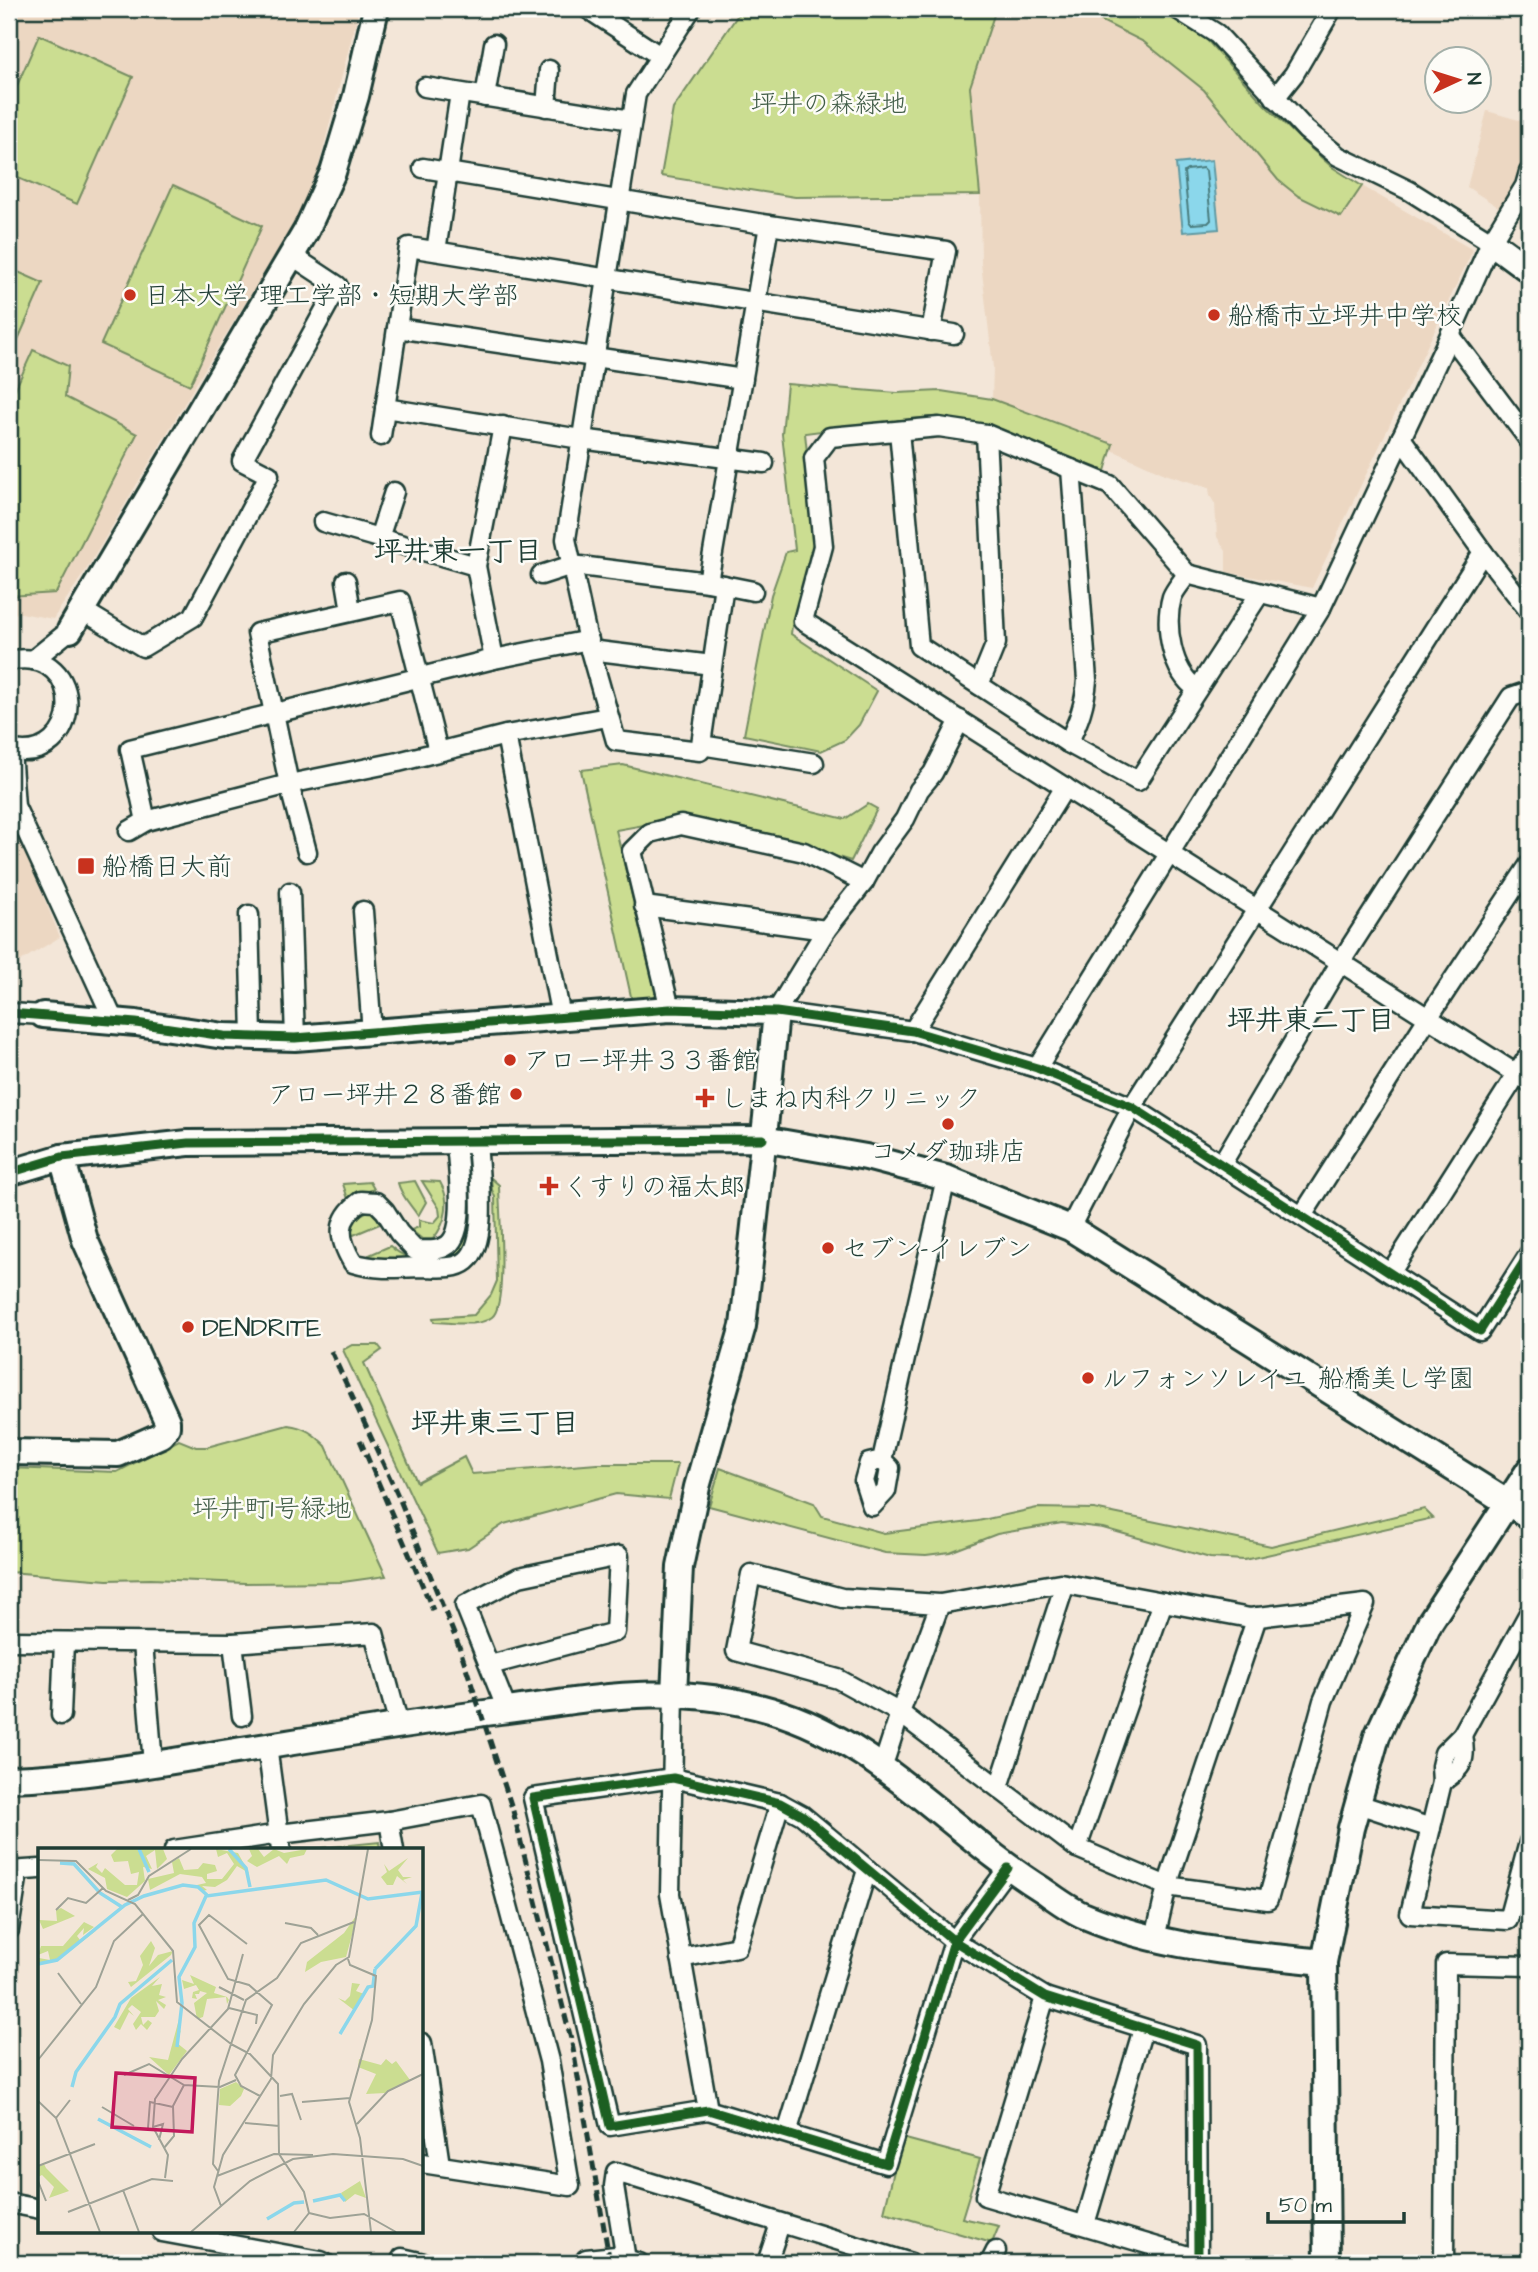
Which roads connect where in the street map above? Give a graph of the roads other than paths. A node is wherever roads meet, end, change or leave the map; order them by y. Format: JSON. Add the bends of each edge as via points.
{"nodes":[{"id":1,"x":376,"y":9,"type":"edge"},
{"id":2,"x":589,"y":9,"type":"edge"},
{"id":3,"x":691,"y":9,"type":"edge"},
{"id":4,"x":1177,"y":9,"type":"edge"},
{"id":5,"x":1332,"y":9,"type":"edge"},
{"id":6,"x":494,"y":44,"type":"dead end"},
{"id":7,"x":660,"y":55,"type":"junction"},
{"id":8,"x":549,"y":70,"type":"dead end"},
{"id":9,"x":425,"y":87,"type":"dead end"},
{"id":10,"x":460,"y":93,"type":"junction"},
{"id":11,"x":485,"y":97,"type":"junction"},
{"id":12,"x":1275,"y":98,"type":"junction"},
{"id":13,"x":546,"y":107,"type":"junction"},
{"id":14,"x":631,"y":120,"type":"junction"},
{"id":15,"x":423,"y":168,"type":"dead end"},
{"id":16,"x":448,"y":172,"type":"junction"},
{"id":17,"x":1529,"y":172,"type":"edge"},
{"id":18,"x":619,"y":198,"type":"junction"},
{"id":19,"x":769,"y":225,"type":"junction"},
{"id":20,"x":1491,"y":242,"type":"junction"},
{"id":21,"x":436,"y":251,"type":"junction"},
{"id":22,"x":291,"y":255,"type":"junction"},
{"id":23,"x":1529,"y":270,"type":"edge"},
{"id":24,"x":607,"y":279,"type":"junction"},
{"id":25,"x":755,"y":302,"type":"junction"},
{"id":26,"x":397,"y":328,"type":"junction"},
{"id":27,"x":931,"y":331,"type":"junction"},
{"id":28,"x":954,"y":334,"type":"dead end"},
{"id":29,"x":1450,"y":335,"type":"junction"},
{"id":30,"x":594,"y":356,"type":"junction"},
{"id":31,"x":743,"y":379,"type":"junction"},
{"id":32,"x":385,"y":408,"type":"junction"},
{"id":33,"x":502,"y":426,"type":"junction"},
{"id":34,"x":899,"y":431,"type":"junction"},
{"id":35,"x":985,"y":434,"type":"junction"},
{"id":36,"x":381,"y":436,"type":"dead end"},
{"id":37,"x":1401,"y":438,"type":"junction"},
{"id":38,"x":581,"y":439,"type":"junction"},
{"id":39,"x":1529,"y":440,"type":"edge"},
{"id":40,"x":730,"y":458,"type":"junction"},
{"id":41,"x":764,"y":463,"type":"dead end"},
{"id":42,"x":1071,"y":469,"type":"junction"},
{"id":43,"x":394,"y":492,"type":"dead end"},
{"id":44,"x":323,"y":522,"type":"dead end"},
{"id":45,"x":379,"y":538,"type":"junction"},
{"id":46,"x":1483,"y":552,"type":"junction"},
{"id":47,"x":572,"y":565,"type":"junction"},
{"id":48,"x":476,"y":566,"type":"junction"},
{"id":49,"x":1187,"y":574,"type":"junction"},
{"id":50,"x":541,"y":575,"type":"dead end"},
{"id":51,"x":346,"y":580,"type":"dead end"},
{"id":52,"x":716,"y":583,"type":"junction"},
{"id":53,"x":753,"y":591,"type":"dead end"},
{"id":54,"x":1260,"y":593,"type":"junction"},
{"id":55,"x":1321,"y":608,"type":"junction"},
{"id":56,"x":351,"y":611,"type":"junction"},
{"id":57,"x":1529,"y":611,"type":"edge"},
{"id":58,"x":76,"y":620,"type":"junction"},
{"id":59,"x":590,"y":645,"type":"junction"},
{"id":60,"x":494,"y":659,"type":"junction"},
{"id":61,"x":33,"y":660,"type":"junction"},
{"id":62,"x":9,"y":662,"type":"edge"},
{"id":63,"x":712,"y":665,"type":"junction"},
{"id":64,"x":55,"y":671,"type":"junction"},
{"id":65,"x":420,"y":677,"type":"junction"},
{"id":66,"x":979,"y":685,"type":"junction"},
{"id":67,"x":1197,"y":689,"type":"junction"},
{"id":68,"x":1529,"y":691,"type":"edge"},
{"id":69,"x":274,"y":713,"type":"junction"},
{"id":70,"x":608,"y":717,"type":"junction"},
{"id":71,"x":960,"y":720,"type":"junction"},
{"id":72,"x":506,"y":735,"type":"junction"},
{"id":73,"x":1068,"y":743,"type":"junction"},
{"id":74,"x":701,"y":745,"type":"junction"},
{"id":75,"x":10,"y":749,"type":"edge"},
{"id":76,"x":438,"y":751,"type":"junction"},
{"id":77,"x":814,"y":763,"type":"dead end"},
{"id":78,"x":289,"y":784,"type":"junction"},
{"id":79,"x":1065,"y":787,"type":"junction"},
{"id":80,"x":146,"y":821,"type":"junction"},
{"id":81,"x":129,"y":831,"type":"dead end"},
{"id":82,"x":307,"y":852,"type":"dead end"},
{"id":83,"x":1169,"y":853,"type":"junction"},
{"id":84,"x":1529,"y":865,"type":"edge"},
{"id":85,"x":864,"y":882,"type":"junction"},
{"id":86,"x":290,"y":892,"type":"dead end"},
{"id":87,"x":644,"y":906,"type":"junction"},
{"id":88,"x":1258,"y":910,"type":"junction"},
{"id":89,"x":363,"y":911,"type":"dead end"},
{"id":90,"x":248,"y":915,"type":"dead end"},
{"id":91,"x":826,"y":930,"type":"junction"},
{"id":92,"x":1340,"y":962,"type":"junction"},
{"id":93,"x":670,"y":1009,"type":"junction"},
{"id":94,"x":776,"y":1012,"type":"junction"},
{"id":95,"x":9,"y":1013,"type":"edge"},
{"id":96,"x":43,"y":1015,"type":"joint"},
{"id":97,"x":561,"y":1017,"type":"junction"},
{"id":98,"x":1428,"y":1018,"type":"junction"},
{"id":99,"x":114,"y":1021,"type":"junction"},
{"id":100,"x":913,"y":1031,"type":"junction"},
{"id":101,"x":372,"y":1033,"type":"junction"},
{"id":102,"x":252,"y":1037,"type":"junction"},
{"id":103,"x":295,"y":1038,"type":"junction"},
{"id":104,"x":1529,"y":1055,"type":"edge"},
{"id":105,"x":1037,"y":1068,"type":"junction"},
{"id":106,"x":1523,"y":1078,"type":"edge"},
{"id":107,"x":1132,"y":1107,"type":"junction"},
{"id":108,"x":763,"y":1139,"type":"junction"},
{"id":109,"x":467,"y":1140,"type":"junction"},
{"id":110,"x":62,"y":1157,"type":"junction"},
{"id":111,"x":1221,"y":1165,"type":"junction"},
{"id":112,"x":9,"y":1172,"type":"edge"},
{"id":113,"x":946,"y":1178,"type":"junction"},
{"id":114,"x":1302,"y":1216,"type":"junction"},
{"id":115,"x":1070,"y":1228,"type":"junction"},
{"id":116,"x":1529,"y":1254,"type":"edge"},
{"id":117,"x":1391,"y":1272,"type":"junction"},
{"id":118,"x":9,"y":1452,"type":"edge"},
{"id":119,"x":882,"y":1460,"type":"dead end"},
{"id":120,"x":1529,"y":1470,"type":"edge"},
{"id":121,"x":1519,"y":1509,"type":"edge"},
{"id":122,"x":1065,"y":1584,"type":"junction"},
{"id":123,"x":1163,"y":1602,"type":"junction"},
{"id":124,"x":940,"y":1604,"type":"junction"},
{"id":125,"x":1529,"y":1613,"type":"edge"},
{"id":126,"x":1257,"y":1617,"type":"junction"},
{"id":127,"x":9,"y":1641,"type":"edge"},
{"id":128,"x":64,"y":1642,"type":"junction"},
{"id":129,"x":143,"y":1643,"type":"junction"},
{"id":130,"x":233,"y":1643,"type":"junction"},
{"id":131,"x":490,"y":1665,"type":"junction"},
{"id":132,"x":674,"y":1694,"type":"junction"},
{"id":133,"x":508,"y":1710,"type":"junction"},
{"id":134,"x":901,"y":1713,"type":"junction"},
{"id":135,"x":61,"y":1715,"type":"dead end"},
{"id":136,"x":242,"y":1716,"type":"dead end"},
{"id":137,"x":399,"y":1725,"type":"junction"},
{"id":138,"x":267,"y":1746,"type":"junction"},
{"id":139,"x":153,"y":1764,"type":"junction"},
{"id":140,"x":880,"y":1766,"type":"junction"},
{"id":141,"x":673,"y":1777,"type":"junction"},
{"id":142,"x":9,"y":1779,"type":"edge"},
{"id":143,"x":999,"y":1787,"type":"junction"},
{"id":144,"x":780,"y":1803,"type":"junction"},
{"id":145,"x":1358,"y":1804,"type":"junction"},
{"id":146,"x":389,"y":1821,"type":"junction"},
{"id":147,"x":1431,"y":1828,"type":"junction"},
{"id":148,"x":280,"y":1842,"type":"edge"},
{"id":149,"x":1529,"y":1842,"type":"edge"},
{"id":150,"x":200,"y":1848,"type":"edge"},
{"id":151,"x":394,"y":1848,"type":"edge"},
{"id":152,"x":1077,"y":1848,"type":"junction"},
{"id":153,"x":1008,"y":1868,"type":"junction"},
{"id":154,"x":38,"y":1869,"type":"edge"},
{"id":155,"x":867,"y":1870,"type":"junction"},
{"id":156,"x":14,"y":1871,"type":"edge"},
{"id":157,"x":1167,"y":1886,"type":"junction"},
{"id":158,"x":9,"y":1930,"type":"edge"},
{"id":159,"x":1155,"y":1938,"type":"junction"},
{"id":160,"x":954,"y":1941,"type":"junction"},
{"id":161,"x":681,"y":1958,"type":"junction"},
{"id":162,"x":1324,"y":1962,"type":"junction"},
{"id":163,"x":1529,"y":1966,"type":"edge"},
{"id":164,"x":1045,"y":1997,"type":"junction"},
{"id":165,"x":1143,"y":2029,"type":"junction"},
{"id":166,"x":424,"y":2070,"type":"edge"},
{"id":167,"x":708,"y":2110,"type":"junction"},
{"id":168,"x":787,"y":2133,"type":"junction"},
{"id":169,"x":431,"y":2164,"type":"edge"},
{"id":170,"x":9,"y":2203,"type":"edge"},
{"id":171,"x":38,"y":2209,"type":"edge"},
{"id":172,"x":780,"y":2224,"type":"junction"},
{"id":173,"x":1085,"y":2224,"type":"junction"},
{"id":174,"x":173,"y":2234,"type":"edge"},
{"id":175,"x":633,"y":2261,"type":"edge"},
{"id":176,"x":1198,"y":2261,"type":"edge"},
{"id":177,"x":324,"y":2263,"type":"edge"},
{"id":178,"x":400,"y":2263,"type":"edge"},
{"id":179,"x":424,"y":2263,"type":"edge"},
{"id":180,"x":586,"y":2263,"type":"edge"},
{"id":181,"x":767,"y":2263,"type":"edge"},
{"id":182,"x":911,"y":2263,"type":"edge"},
{"id":183,"x":1327,"y":2263,"type":"edge"},
{"id":184,"x":1444,"y":2263,"type":"edge"}],
"edges":[{"from":1,"to":22,"type":"street","via":[[333,172]]},
{"from":2,"to":7,"type":"street"},
{"from":3,"to":7,"type":"street"},
{"from":4,"to":12,"type":"street","via":[[1217,34]]},
{"from":5,"to":12,"type":"street"},
{"from":6,"to":11,"type":"street"},
{"from":7,"to":14,"type":"street","via":[[636,94]]},
{"from":8,"to":13,"type":"street"},
{"from":9,"to":10,"type":"street"},
{"from":10,"to":11,"type":"street"},
{"from":10,"to":16,"type":"street"},
{"from":11,"to":13,"type":"street"},
{"from":12,"to":20,"type":"street","via":[[1338,156],[1410,191]]},
{"from":13,"to":14,"type":"street"},
{"from":14,"to":18,"type":"street"},
{"from":15,"to":16,"type":"street"},
{"from":16,"to":18,"type":"street"},
{"from":16,"to":21,"type":"street"},
{"from":17,"to":20,"type":"street"},
{"from":18,"to":19,"type":"street"},
{"from":18,"to":24,"type":"street"},
{"from":19,"to":25,"type":"street"},
{"from":19,"to":27,"type":"street","via":[[946,251]]},
{"from":20,"to":23,"type":"street"},
{"from":20,"to":29,"type":"street"},
{"from":21,"to":24,"type":"street"},
{"from":21,"to":26,"type":"street","via":[[409,247]]},
{"from":22,"to":58,"type":"street"},
{"from":22,"to":58,"type":"street","via":[[338,286],[242,460],[269,475],[193,617],[143,647]]},
{"from":24,"to":25,"type":"street"},
{"from":24,"to":30,"type":"street"},
{"from":25,"to":27,"type":"street"},
{"from":25,"to":31,"type":"street"},
{"from":26,"to":30,"type":"street"},
{"from":26,"to":32,"type":"street"},
{"from":27,"to":28,"type":"street"},
{"from":29,"to":37,"type":"street"},
{"from":29,"to":39,"type":"street"},
{"from":30,"to":31,"type":"street"},
{"from":30,"to":38,"type":"street"},
{"from":31,"to":40,"type":"street"},
{"from":32,"to":33,"type":"street"},
{"from":32,"to":36,"type":"street"},
{"from":33,"to":38,"type":"street"},
{"from":33,"to":48,"type":"street"},
{"from":34,"to":35,"type":"street","via":[[939,427]]},
{"from":34,"to":66,"type":"street","via":[[919,646]]},
{"from":34,"to":71,"type":"street","via":[[830,437],[814,457],[824,546],[803,621]]},
{"from":35,"to":42,"type":"street"},
{"from":35,"to":66,"type":"street","via":[[996,643]]},
{"from":37,"to":46,"type":"street"},
{"from":37,"to":55,"type":"street"},
{"from":38,"to":40,"type":"street"},
{"from":38,"to":47,"type":"street","via":[[566,539]]},
{"from":40,"to":41,"type":"street"},
{"from":40,"to":52,"type":"street"},
{"from":42,"to":49,"type":"street","via":[[1110,485]]},
{"from":42,"to":73,"type":"street","via":[[1087,680],[1080,720]]},
{"from":43,"to":45,"type":"street"},
{"from":44,"to":45,"type":"street"},
{"from":45,"to":48,"type":"street"},
{"from":46,"to":57,"type":"street"},
{"from":46,"to":88,"type":"street"},
{"from":47,"to":50,"type":"street"},
{"from":47,"to":52,"type":"street"},
{"from":47,"to":59,"type":"street"},
{"from":48,"to":60,"type":"street"},
{"from":49,"to":54,"type":"street"},
{"from":49,"to":67,"type":"street","via":[[1172,596],[1170,631],[1176,661]]},
{"from":51,"to":56,"type":"street"},
{"from":52,"to":53,"type":"street"},
{"from":52,"to":63,"type":"street"},
{"from":54,"to":55,"type":"street"},
{"from":54,"to":67,"type":"street"},
{"from":55,"to":83,"type":"street"},
{"from":56,"to":65,"type":"street","via":[[400,601]]},
{"from":56,"to":69,"type":"street","via":[[257,632]]},
{"from":58,"to":61,"type":"street"},
{"from":58,"to":64,"type":"street"},
{"from":59,"to":60,"type":"street"},
{"from":59,"to":63,"type":"street"},
{"from":59,"to":70,"type":"street"},
{"from":60,"to":65,"type":"street"},
{"from":61,"to":62,"type":"street"},
{"from":61,"to":64,"type":"street"},
{"from":63,"to":74,"type":"street"},
{"from":64,"to":75,"type":"street","via":[[66,684],[68,701],[60,733],[40,749]]},
{"from":65,"to":69,"type":"street"},
{"from":65,"to":76,"type":"street"},
{"from":66,"to":73,"type":"street"},
{"from":67,"to":73,"type":"street","via":[[1138,781]]},
{"from":68,"to":92,"type":"street","via":[[1511,697]]},
{"from":69,"to":78,"type":"street"},
{"from":69,"to":80,"type":"street","via":[[130,749]]},
{"from":70,"to":72,"type":"street"},
{"from":70,"to":74,"type":"street","via":[[616,741],[700,751]]},
{"from":71,"to":79,"type":"street"},
{"from":71,"to":85,"type":"street","via":[[933,773]]},
{"from":72,"to":76,"type":"street"},
{"from":72,"to":97,"type":"street"},
{"from":74,"to":77,"type":"street"},
{"from":75,"to":99,"type":"street","via":[[15,806]]},
{"from":76,"to":78,"type":"street"},
{"from":78,"to":80,"type":"street"},
{"from":78,"to":82,"type":"street"},
{"from":79,"to":83,"type":"street"},
{"from":79,"to":100,"type":"street"},
{"from":80,"to":81,"type":"street"},
{"from":83,"to":88,"type":"street"},
{"from":83,"to":105,"type":"street"},
{"from":84,"to":98,"type":"street"},
{"from":85,"to":87,"type":"street","via":[[804,852],[681,825],[650,833],[632,851]]},
{"from":85,"to":91,"type":"street"},
{"from":86,"to":103,"type":"street"},
{"from":87,"to":91,"type":"street"},
{"from":87,"to":93,"type":"street"},
{"from":88,"to":92,"type":"street"},
{"from":88,"to":107,"type":"street"},
{"from":89,"to":101,"type":"street"},
{"from":90,"to":102,"type":"street"},
{"from":91,"to":94,"type":"street"},
{"from":92,"to":98,"type":"street"},
{"from":92,"to":111,"type":"street"},
{"from":93,"to":94,"type":"street"},
{"from":93,"to":97,"type":"street"},
{"from":94,"to":100,"type":"street"},
{"from":94,"to":108,"type":"street"},
{"from":95,"to":96,"type":"street"},
{"from":96,"to":99,"type":"street"},
{"from":97,"to":101,"type":"street"},
{"from":98,"to":106,"type":"street"},
{"from":98,"to":114,"type":"street"},
{"from":99,"to":102,"type":"street"},
{"from":100,"to":105,"type":"street"},
{"from":101,"to":103,"type":"street"},
{"from":102,"to":103,"type":"street"},
{"from":104,"to":106,"type":"street"},
{"from":105,"to":107,"type":"street"},
{"from":106,"to":117,"type":"street"},
{"from":107,"to":111,"type":"street"},
{"from":107,"to":115,"type":"street"},
{"from":108,"to":109,"type":"street"},
{"from":108,"to":113,"type":"street","via":[[866,1157]]},
{"from":108,"to":132,"type":"street","via":[[743,1326],[697,1487],[680,1567]]},
{"from":109,"to":109,"type":"street","via":[[480,1234],[465,1263],[370,1268],[353,1263],[342,1246],[341,1224],[349,1209],[361,1201],[376,1202],[415,1250],[436,1250],[449,1244],[458,1231]]},
{"from":109,"to":110,"type":"street","via":[[188,1143]]},
{"from":110,"to":112,"type":"street"},
{"from":110,"to":118,"type":"street","via":[[85,1240],[167,1427],[161,1435],[118,1454]]},
{"from":111,"to":114,"type":"street"},
{"from":113,"to":115,"type":"street"},
{"from":113,"to":119,"type":"street"},
{"from":114,"to":117,"type":"street"},
{"from":115,"to":121,"type":"street"},
{"from":116,"to":117,"type":"street","via":[[1480,1331]]},
{"from":120,"to":121,"type":"street"},
{"from":121,"to":145,"type":"street","via":[[1430,1622],[1377,1737]]},
{"from":122,"to":123,"type":"street"},
{"from":122,"to":124,"type":"street"},
{"from":122,"to":143,"type":"street"},
{"from":123,"to":126,"type":"street"},
{"from":123,"to":152,"type":"street"},
{"from":124,"to":134,"type":"street"},
{"from":124,"to":134,"type":"street","via":[[842,1598],[751,1574],[736,1651],[838,1679]]},
{"from":125,"to":147,"type":"street","via":[[1462,1735],[1464,1760],[1442,1782]]},
{"from":126,"to":157,"type":"street"},
{"from":126,"to":157,"type":"street","via":[[1365,1604],[1323,1701],[1268,1900]]},
{"from":127,"to":128,"type":"street"},
{"from":128,"to":129,"type":"street"},
{"from":128,"to":135,"type":"street"},
{"from":129,"to":130,"type":"street"},
{"from":129,"to":139,"type":"street"},
{"from":130,"to":136,"type":"street"},
{"from":130,"to":137,"type":"street","via":[[374,1633]]},
{"from":131,"to":131,"type":"street","via":[[465,1605],[519,1577],[619,1556],[615,1632]]},
{"from":131,"to":133,"type":"street"},
{"from":132,"to":133,"type":"street","via":[[631,1694]]},
{"from":132,"to":140,"type":"street","via":[[707,1696],[796,1719]]},
{"from":132,"to":141,"type":"street"},
{"from":133,"to":137,"type":"street"},
{"from":134,"to":140,"type":"street"},
{"from":134,"to":143,"type":"street"},
{"from":137,"to":138,"type":"street"},
{"from":138,"to":139,"type":"street"},
{"from":138,"to":148,"type":"street"},
{"from":139,"to":142,"type":"street"},
{"from":140,"to":153,"type":"street"},
{"from":141,"to":144,"type":"street"},
{"from":141,"to":161,"type":"street","via":[[670,1894]]},
{"from":141,"to":167,"type":"street","via":[[533,1798],[610,2126]]},
{"from":143,"to":152,"type":"street"},
{"from":144,"to":155,"type":"street","via":[[802,1815]]},
{"from":144,"to":161,"type":"street","via":[[737,1947]]},
{"from":145,"to":147,"type":"street"},
{"from":145,"to":162,"type":"street"},
{"from":146,"to":148,"type":"street"},
{"from":146,"to":151,"type":"street"},
{"from":146,"to":169,"type":"street","via":[[481,1804],[548,2061],[570,2186]]},
{"from":147,"to":149,"type":"street","via":[[1410,1914],[1508,1920]]},
{"from":148,"to":150,"type":"street"},
{"from":152,"to":157,"type":"street"},
{"from":153,"to":159,"type":"street","via":[[1083,1915]]},
{"from":153,"to":160,"type":"street"},
{"from":154,"to":156,"type":"street"},
{"from":155,"to":160,"type":"street"},
{"from":155,"to":168,"type":"street"},
{"from":156,"to":158,"type":"street"},
{"from":157,"to":159,"type":"street"},
{"from":159,"to":162,"type":"street","via":[[1210,1951]]},
{"from":160,"to":164,"type":"street"},
{"from":160,"to":168,"type":"street","via":[[886,2164]]},
{"from":161,"to":167,"type":"street"},
{"from":162,"to":183,"type":"street"},
{"from":163,"to":184,"type":"street","via":[[1446,1964]]},
{"from":164,"to":165,"type":"street"},
{"from":164,"to":173,"type":"street","via":[[985,2196]]},
{"from":165,"to":173,"type":"street"},
{"from":165,"to":176,"type":"street","via":[[1197,2045]]},
{"from":166,"to":169,"type":"street"},
{"from":167,"to":168,"type":"street"},
{"from":170,"to":171,"type":"street"},
{"from":172,"to":175,"type":"street","via":[[616,2172],[614,2186]]},
{"from":172,"to":181,"type":"street"},
{"from":172,"to":182,"type":"street"},
{"from":173,"to":176,"type":"street"},
{"from":174,"to":177,"type":"street"},
{"from":175,"to":180,"type":"street","via":[[616,2256],[586,2259]]},
{"from":178,"to":179,"type":"street","via":[[402,2259]]}]}
